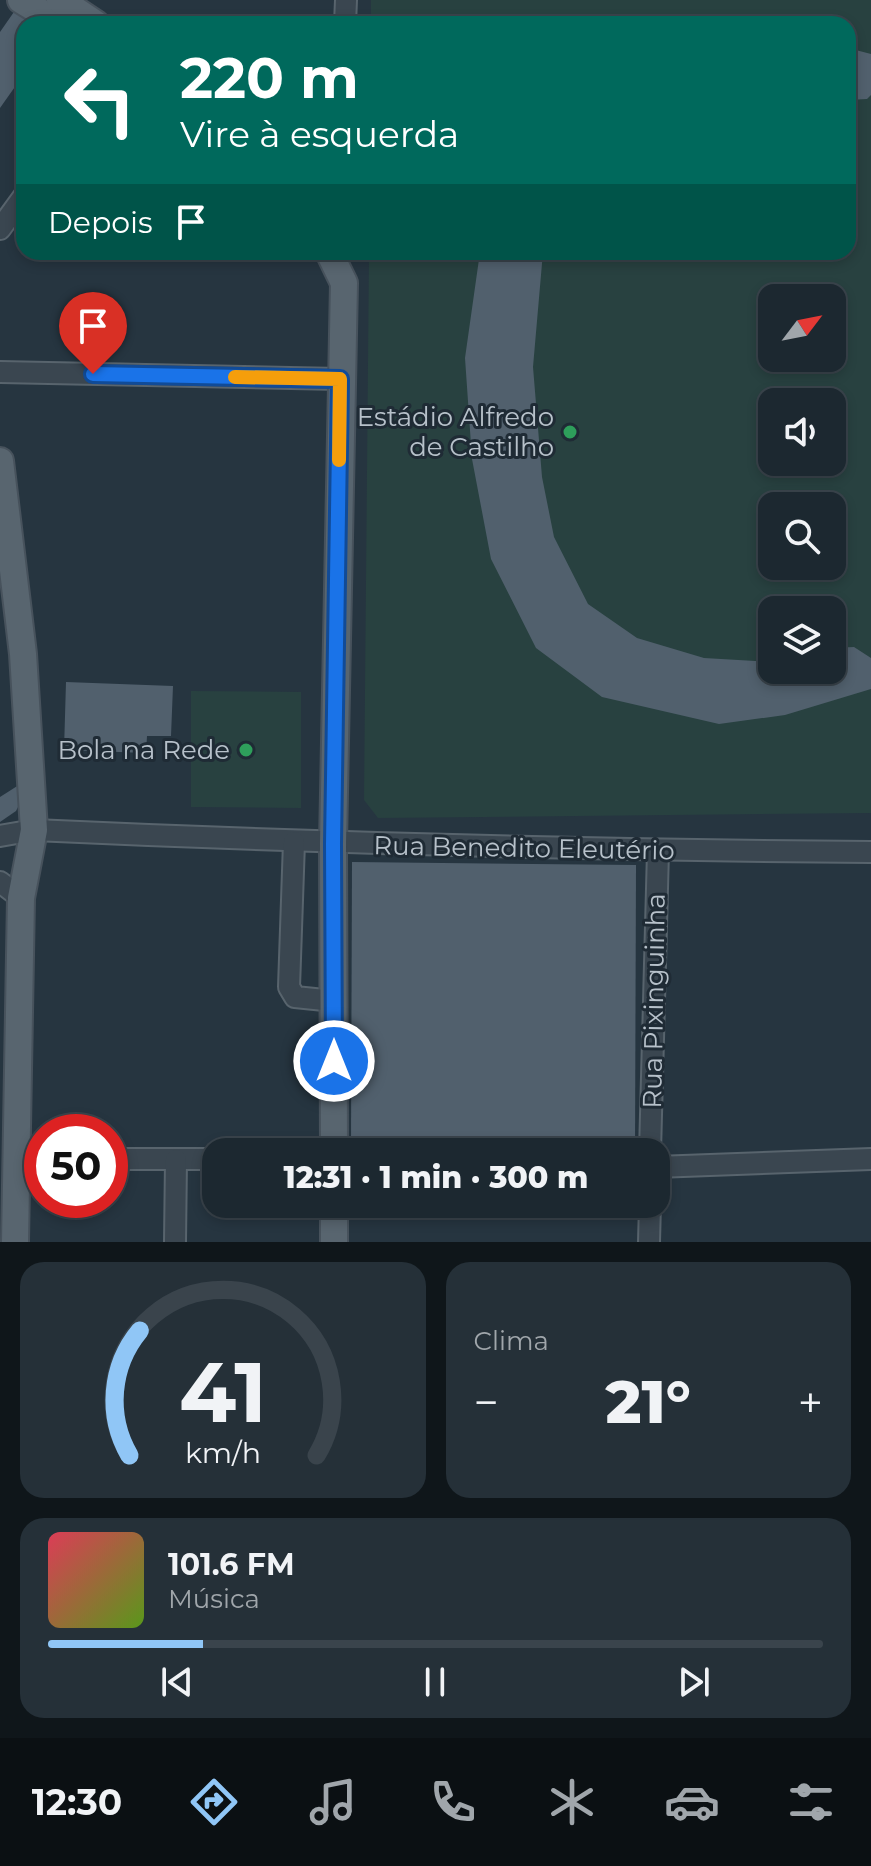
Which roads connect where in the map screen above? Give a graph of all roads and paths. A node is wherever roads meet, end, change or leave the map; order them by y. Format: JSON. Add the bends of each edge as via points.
{"nodes":[{"id":1,"x":21,"y":0,"type":"edge"},
{"id":2,"x":60,"y":0,"type":"edge"},
{"id":3,"x":47,"y":16,"type":"edge"},
{"id":4,"x":90,"y":16,"type":"edge"},
{"id":5,"x":16,"y":207,"type":"edge"},
{"id":6,"x":0,"y":229,"type":"edge"},
{"id":7,"x":331,"y":260,"type":"edge"},
{"id":8,"x":344,"y":260,"type":"edge"},
{"id":9,"x":344,"y":283,"type":"junction"},
{"id":10,"x":0,"y":372,"type":"edge"},
{"id":11,"x":340,"y":379,"type":"junction"},
{"id":12,"x":1,"y":468,"type":"edge"},
{"id":13,"x":34,"y":830,"type":"junction"},
{"id":14,"x":0,"y":836,"type":"edge"},
{"id":15,"x":294,"y":842,"type":"junction"},
{"id":16,"x":333,"y":844,"type":"junction"},
{"id":17,"x":658,"y":851,"type":"junction"},
{"id":18,"x":871,"y":852,"type":"edge"},
{"id":19,"x":10,"y":890,"type":"edge"},
{"id":20,"x":334,"y":1001,"type":"junction"},
{"id":21,"x":26,"y":1114,"type":"edge"},
{"id":22,"x":334,"y":1138,"type":"edge"},
{"id":23,"x":650,"y":1138,"type":"edge"},
{"id":24,"x":128,"y":1159,"type":"edge"},
{"id":25,"x":202,"y":1159,"type":"edge"},
{"id":26,"x":871,"y":1159,"type":"edge"},
{"id":27,"x":176,"y":1160,"type":"junction"},
{"id":28,"x":670,"y":1166,"type":"edge"},
{"id":29,"x":24,"y":1187,"type":"edge"},
{"id":30,"x":334,"y":1218,"type":"edge"},
{"id":31,"x":650,"y":1218,"type":"edge"},
{"id":32,"x":15,"y":1242,"type":"edge"},
{"id":33,"x":175,"y":1242,"type":"edge"},
{"id":34,"x":334,"y":1242,"type":"edge"},
{"id":35,"x":649,"y":1242,"type":"edge"}],
"edges":[{"from":1,"to":3,"type":"main road"},
{"from":2,"to":4,"type":"main road"},
{"from":5,"to":6,"type":"street"},
{"from":7,"to":9,"type":"main road"},
{"from":8,"to":9,"type":"street"},
{"from":9,"to":11,"type":"main road"},
{"from":10,"to":11,"type":"street"},
{"from":11,"to":16,"type":"main road"},
{"from":12,"to":13,"type":"main road","via":[[23,654]]},
{"from":13,"to":14,"type":"street","name":"Rua Benedito Eleutério"},
{"from":13,"to":15,"type":"street","name":"Rua Benedito Eleutério"},
{"from":13,"to":19,"type":"main road"},
{"from":15,"to":16,"type":"street","name":"Rua Benedito Eleutério"},
{"from":15,"to":20,"type":"street","via":[[289,987],[295,997]]},
{"from":16,"to":17,"type":"street","name":"Rua Benedito Eleutério"},
{"from":16,"to":20,"type":"main road"},
{"from":17,"to":18,"type":"street","name":"Rua Benedito Eleutério"},
{"from":17,"to":23,"type":"street","name":"Rua Pixinguinha"},
{"from":19,"to":21,"type":"main road"},
{"from":20,"to":22,"type":"main road"},
{"from":24,"to":27,"type":"street"},
{"from":25,"to":27,"type":"street"},
{"from":26,"to":28,"type":"street"},
{"from":27,"to":33,"type":"street"},
{"from":29,"to":32,"type":"main road"},
{"from":30,"to":34,"type":"main road"},
{"from":31,"to":35,"type":"street"}]}
